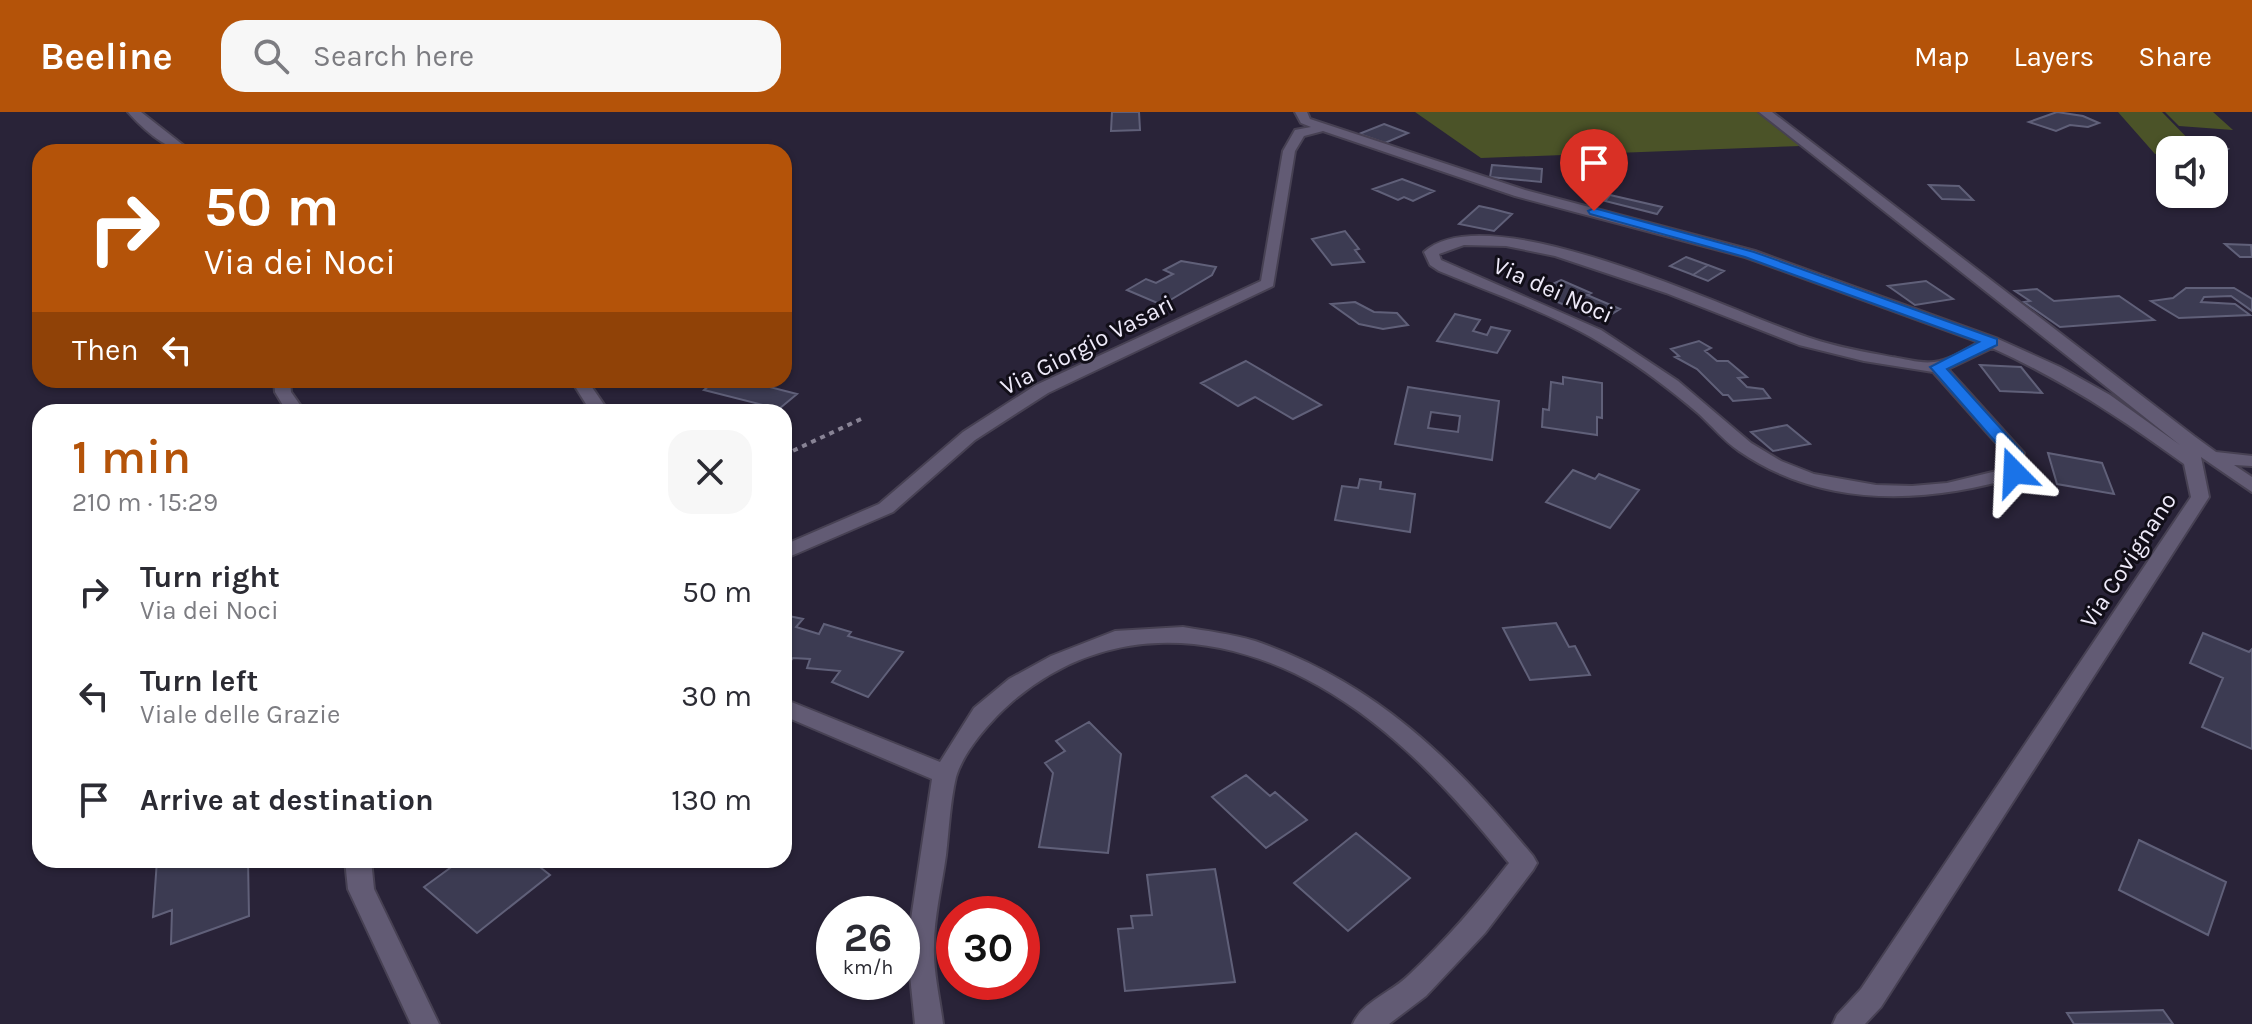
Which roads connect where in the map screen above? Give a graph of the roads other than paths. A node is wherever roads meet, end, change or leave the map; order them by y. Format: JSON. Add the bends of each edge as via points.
{"nodes":[{"id":1,"x":134,"y":112,"type":"edge"},
{"id":2,"x":1301,"y":112,"type":"edge"},
{"id":3,"x":1765,"y":112,"type":"edge"},
{"id":4,"x":1320,"y":120,"type":"edge"},
{"id":5,"x":174,"y":144,"type":"edge"},
{"id":6,"x":1992,"y":342,"type":"junction"},
{"id":7,"x":1937,"y":367,"type":"junction"},
{"id":8,"x":2203,"y":460,"type":"junction"},
{"id":9,"x":2252,"y":461,"type":"edge"},
{"id":10,"x":2252,"y":486,"type":"edge"},
{"id":11,"x":792,"y":549,"type":"edge"},
{"id":12,"x":792,"y":710,"type":"edge"},
{"id":13,"x":945,"y":774,"type":"junction"},
{"id":14,"x":359,"y":868,"type":"edge"},
{"id":15,"x":425,"y":1024,"type":"edge"},
{"id":16,"x":929,"y":1024,"type":"edge"},
{"id":17,"x":1367,"y":1024,"type":"edge"},
{"id":18,"x":1847,"y":1024,"type":"edge"}],
"edges":[{"from":1,"to":5,"type":"street"},
{"from":2,"to":4,"type":"street","via":[[1305,121]]},
{"from":3,"to":8,"type":"street","name":"Via Covignano","via":[[2188,440]]},
{"from":4,"to":6,"type":"street","via":[[1520,193],[1750,254]]},
{"from":4,"to":11,"type":"street","name":"Via Giorgio Vasari","via":[[1299,133],[1289,151],[1268,283],[1042,389],[969,436],[886,508]]},
{"from":6,"to":7,"type":"street"},
{"from":6,"to":8,"type":"street","via":[[2054,370]]},
{"from":7,"to":7,"type":"street","name":"Via dei Noci","via":[[2015,453],[2014,472],[1976,485],[1842,489],[1781,469],[1614,343],[1444,268],[1431,252],[1452,241],[1506,242],[1634,276],[1803,341],[1864,358]]},
{"from":8,"to":9,"type":"street"},
{"from":8,"to":10,"type":"street"},
{"from":8,"to":18,"type":"street","name":"Via Covignano","via":[[2200,497],[1871,998]]},
{"from":12,"to":13,"type":"street"},
{"from":13,"to":16,"type":"street","via":[[920,946]]},
{"from":13,"to":17,"type":"street","via":[[982,714],[1017,685],[1115,638],[1183,634],[1249,647],[1326,680],[1392,723],[1478,807],[1524,863],[1476,925],[1416,987]]},
{"from":14,"to":15,"type":"street","via":[[361,889]]}]}
